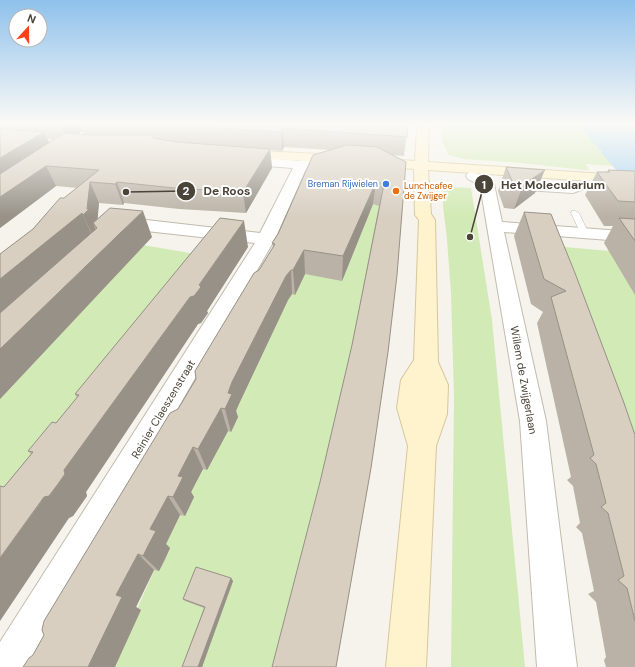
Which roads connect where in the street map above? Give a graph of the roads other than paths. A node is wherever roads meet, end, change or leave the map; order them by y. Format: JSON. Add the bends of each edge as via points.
{"nodes":[{"id":1,"x":426,"y":154,"type":"edge"},
{"id":2,"x":429,"y":154,"type":"edge"},
{"id":3,"x":227,"y":156,"type":"joint"},
{"id":4,"x":266,"y":156,"type":"junction"},
{"id":5,"x":321,"y":158,"type":"junction"},
{"id":6,"x":305,"y":164,"type":"junction"},
{"id":7,"x":359,"y":164,"type":"junction"},
{"id":8,"x":428,"y":169,"type":"junction"},
{"id":9,"x":473,"y":176,"type":"junction"},
{"id":10,"x":635,"y":180,"type":"edge"},
{"id":11,"x":590,"y":182,"type":"junction"},
{"id":12,"x":487,"y":184,"type":"junction"},
{"id":13,"x":635,"y":185,"type":"edge"},
{"id":14,"x":575,"y":213,"type":"dead end"},
{"id":15,"x":494,"y":226,"type":"junction"},
{"id":16,"x":585,"y":234,"type":"junction"},
{"id":17,"x":105,"y":237,"type":"edge"},
{"id":18,"x":635,"y":237,"type":"edge"},
{"id":19,"x":266,"y":239,"type":"junction"},
{"id":20,"x":7,"y":667,"type":"edge"},
{"id":21,"x":406,"y":667,"type":"edge"},
{"id":22,"x":557,"y":667,"type":"edge"}],
"edges":[{"from":1,"to":8,"type":"main road"},
{"from":2,"to":8,"type":"main road"},
{"from":3,"to":4,"type":"main road"},
{"from":3,"to":6,"type":"street"},
{"from":4,"to":5,"type":"main road"},
{"from":4,"to":6,"type":"main road"},
{"from":5,"to":6,"type":"street"},
{"from":5,"to":7,"type":"main road"},
{"from":6,"to":7,"type":"main road"},
{"from":6,"to":19,"type":"street","name":"Reinier Claeszenstraat","via":[[299,169]]},
{"from":7,"to":8,"type":"main road"},
{"from":8,"to":9,"type":"main road"},
{"from":8,"to":10,"type":"main road"},
{"from":8,"to":21,"type":"main road","via":[[423,215],[428,220],[426,362],[436,385],[434,414],[422,446]]},
{"from":9,"to":11,"type":"main road"},
{"from":9,"to":12,"type":"street"},
{"from":11,"to":12,"type":"street","via":[[573,189]]},
{"from":11,"to":13,"type":"main road"},
{"from":12,"to":15,"type":"street","name":"Willem de Zwijgerlaan"},
{"from":14,"to":16,"type":"lane"},
{"from":15,"to":16,"type":"street"},
{"from":15,"to":22,"type":"street","name":"Willem de Zwijgerlaan","via":[[533,421]]},
{"from":16,"to":18,"type":"street"},
{"from":17,"to":19,"type":"street","via":[[120,222]]},
{"from":19,"to":20,"type":"street","name":"Reinier Claeszenstraat"}]}
